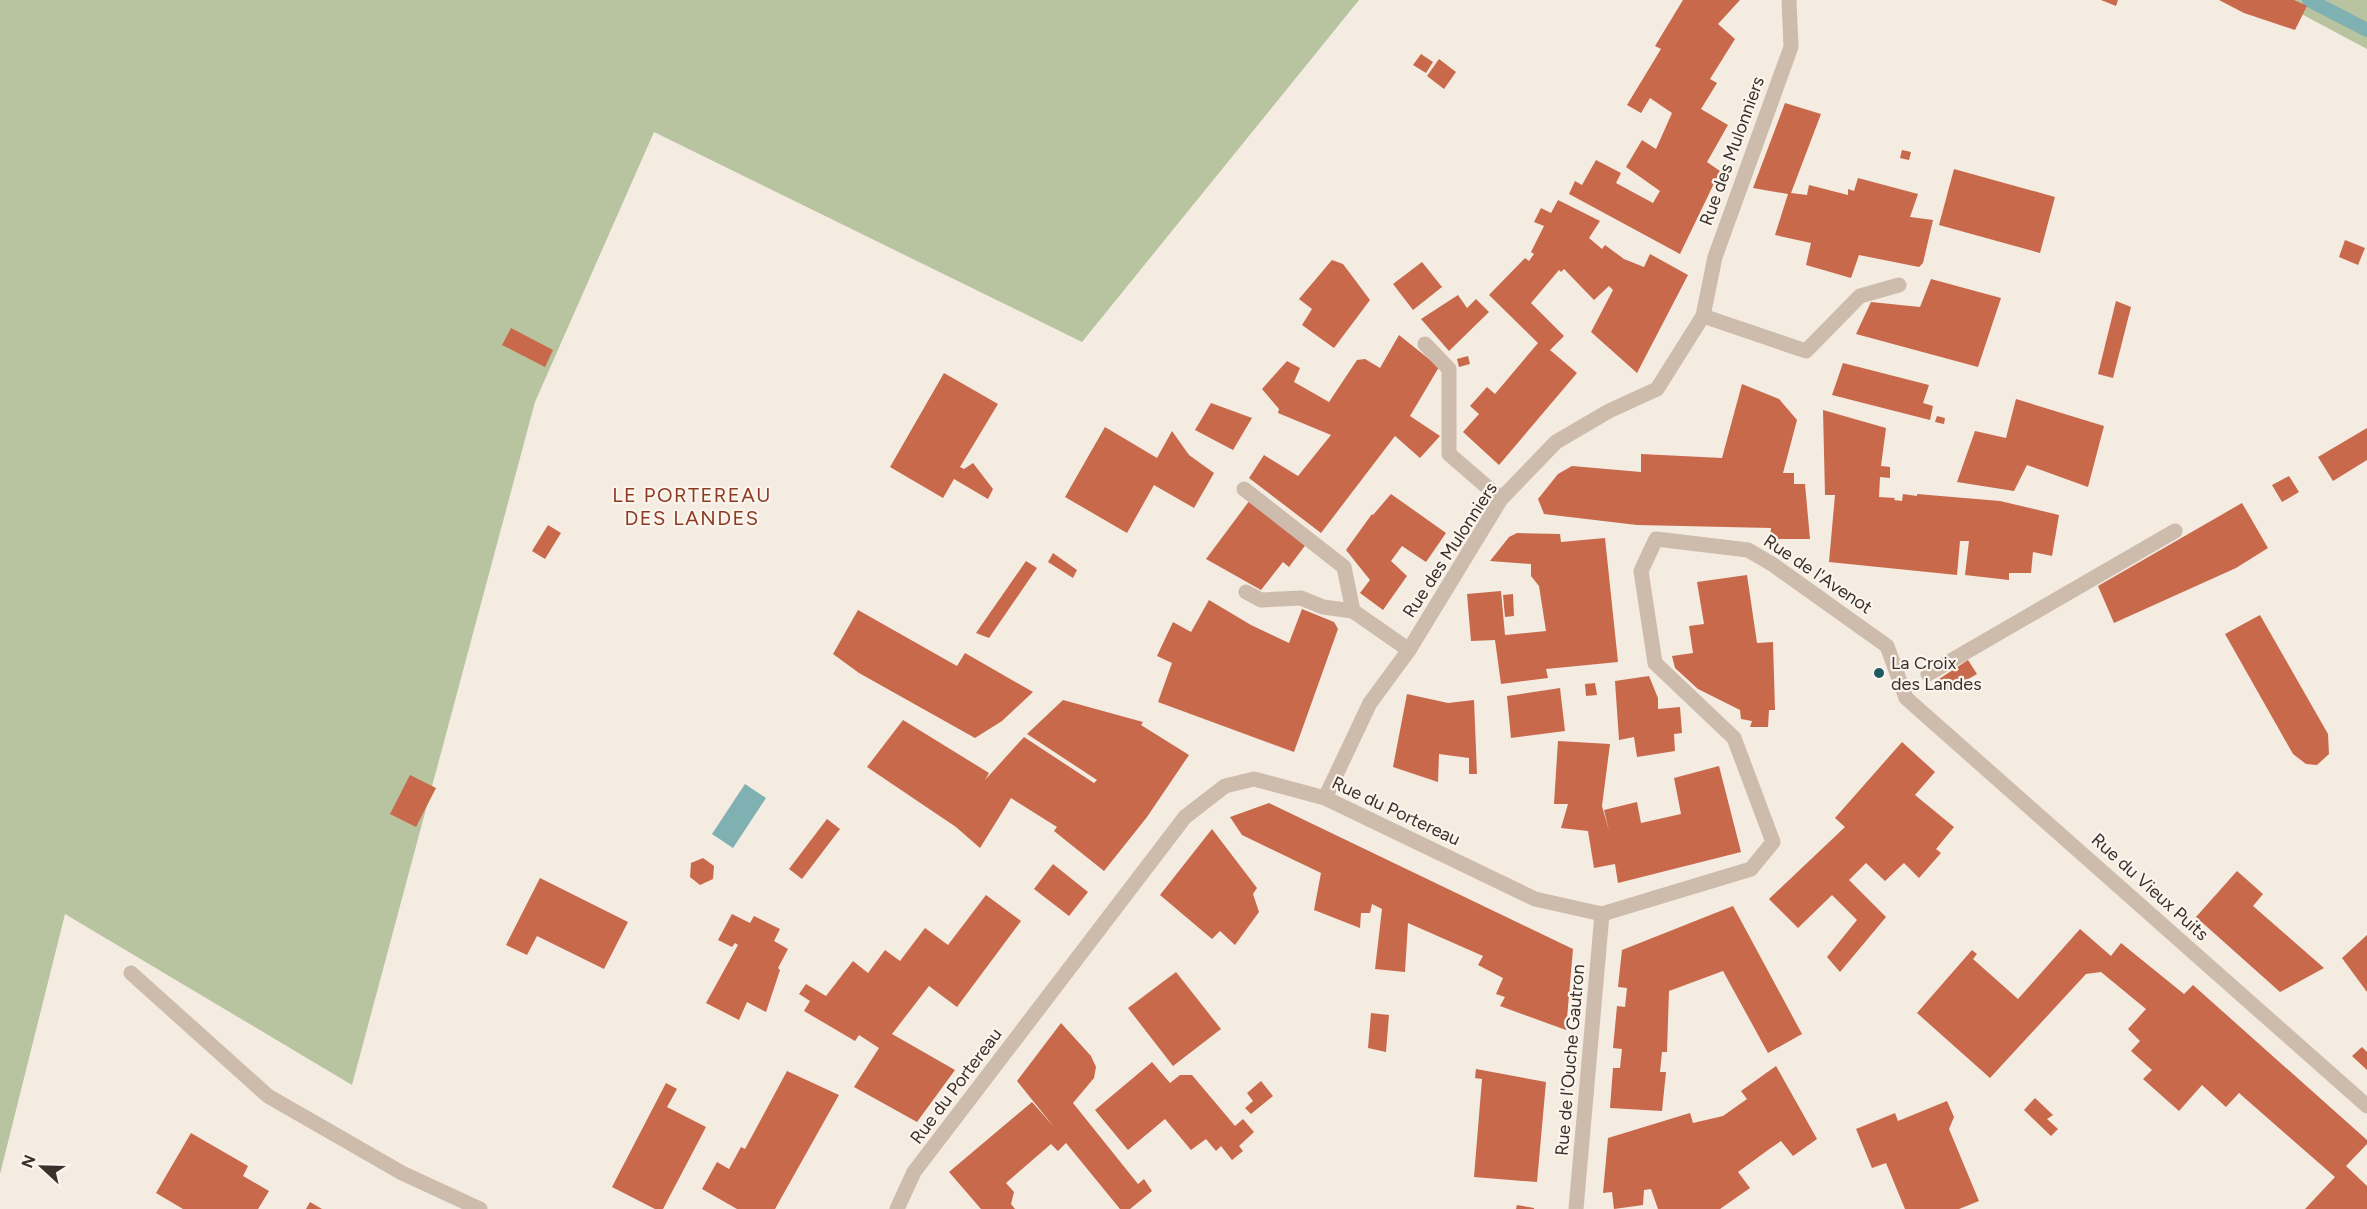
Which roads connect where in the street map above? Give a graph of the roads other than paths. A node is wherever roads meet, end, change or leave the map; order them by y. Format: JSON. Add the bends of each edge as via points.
{"nodes":[{"id":1,"x":1789,"y":0,"type":"edge"},
{"id":2,"x":1899,"y":285,"type":"dead end"},
{"id":3,"x":1703,"y":316,"type":"junction"},
{"id":4,"x":1425,"y":344,"type":"dead end"},
{"id":5,"x":1244,"y":489,"type":"dead end"},
{"id":6,"x":1501,"y":499,"type":"junction"},
{"id":7,"x":2175,"y":531,"type":"dead end"},
{"id":8,"x":1246,"y":592,"type":"dead end"},
{"id":9,"x":1353,"y":611,"type":"junction"},
{"id":10,"x":1409,"y":650,"type":"junction"},
{"id":11,"x":1929,"y":674,"type":"dead end"},
{"id":12,"x":1906,"y":698,"type":"joint"},
{"id":13,"x":1325,"y":798,"type":"junction"},
{"id":14,"x":1773,"y":842,"type":"joint"},
{"id":15,"x":1602,"y":914,"type":"junction"},
{"id":16,"x":130,"y":974,"type":"dead end"},
{"id":17,"x":2367,"y":1106,"type":"edge"},
{"id":18,"x":480,"y":1209,"type":"edge"},
{"id":19,"x":897,"y":1209,"type":"edge"},
{"id":20,"x":1576,"y":1209,"type":"edge"}],
"edges":[{"from":1,"to":3,"type":"street","name":"Rue des Mulonniers","via":[[1791,47],[1715,257]]},
{"from":2,"to":3,"type":"street","via":[[1860,296],[1806,351]]},
{"from":3,"to":6,"type":"street","name":"Rue des Mulonniers","via":[[1657,389],[1556,442]]},
{"from":4,"to":6,"type":"street","via":[[1449,369],[1449,454]]},
{"from":5,"to":9,"type":"street","via":[[1344,567]]},
{"from":6,"to":10,"type":"street","name":"Rue des Mulonniers"},
{"from":7,"to":11,"type":"street"},
{"from":8,"to":9,"type":"street","via":[[1261,600],[1301,598],[1323,607]]},
{"from":9,"to":10,"type":"street"},
{"from":10,"to":13,"type":"street","name":"Rue des Mulonniers","via":[[1370,703]]},
{"from":12,"to":14,"type":"street","name":"Rue de l'Avenot","via":[[1887,646],[1772,564],[1748,550],[1656,539],[1641,570],[1655,663],[1734,738]]},
{"from":12,"to":17,"type":"street","name":"Rue du Vieux Puits"},
{"from":13,"to":15,"type":"street","name":"Rue du Portereau","via":[[1535,899]]},
{"from":13,"to":19,"type":"street","name":"Rue du Portereau","via":[[1254,779],[1225,786],[1185,817],[914,1172]]},
{"from":14,"to":15,"type":"street","name":"Rue du Portereau","via":[[1751,869]]},
{"from":15,"to":20,"type":"street","name":"Rue de l'Ouche Gautron"},
{"from":16,"to":18,"type":"street","via":[[268,1096],[402,1173]]}]}
